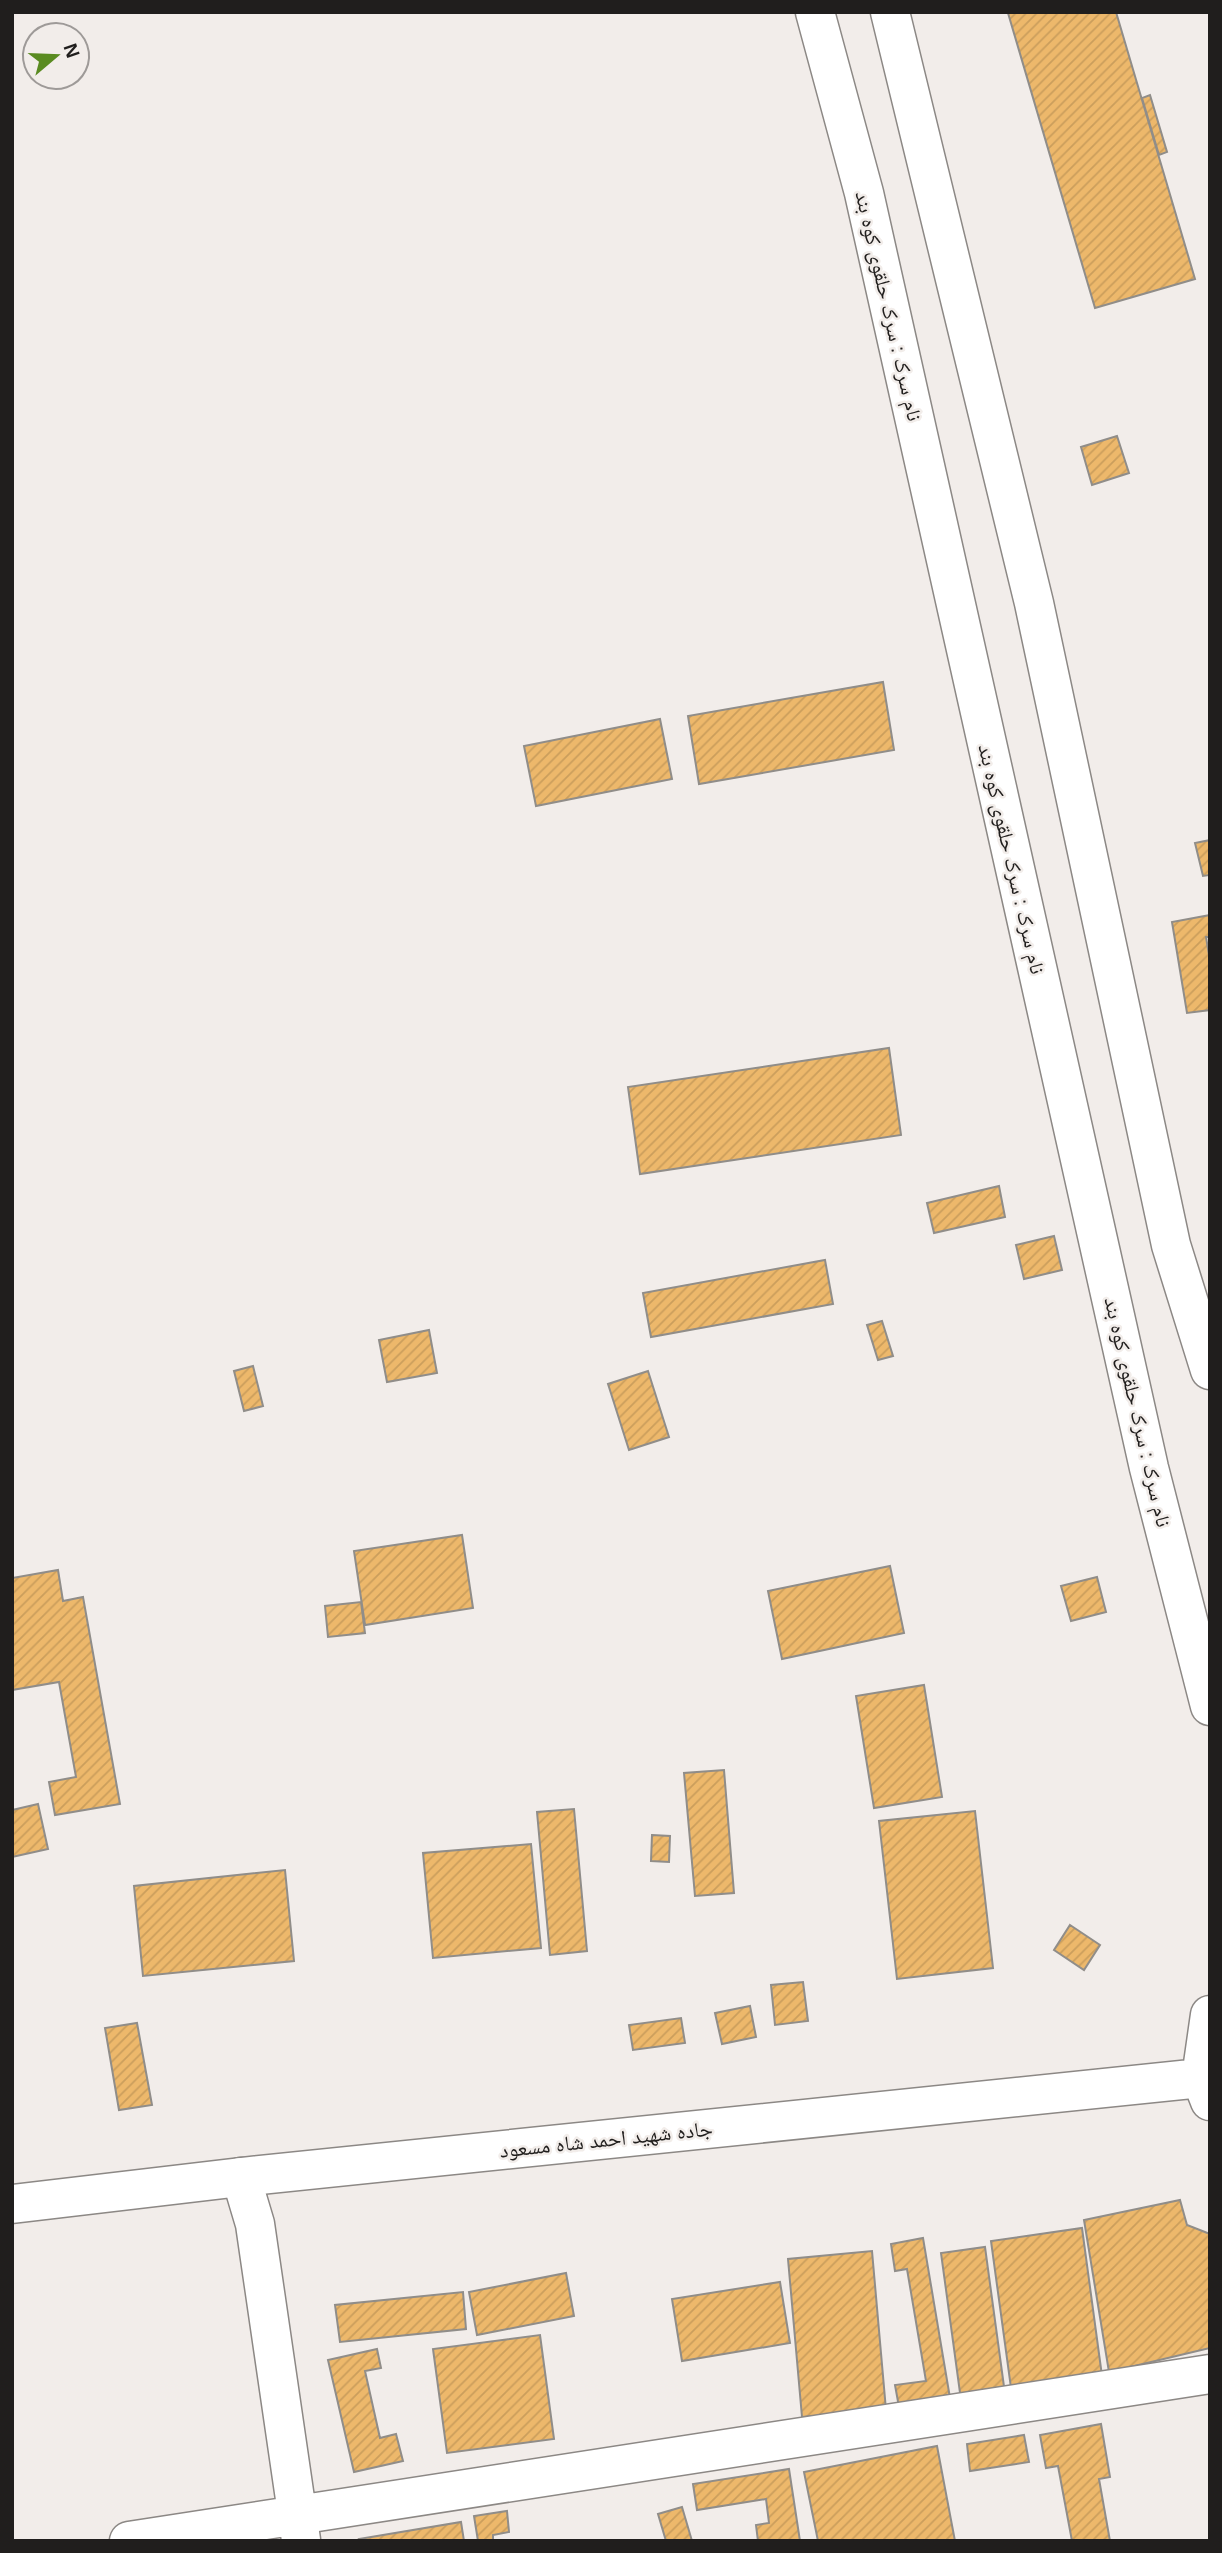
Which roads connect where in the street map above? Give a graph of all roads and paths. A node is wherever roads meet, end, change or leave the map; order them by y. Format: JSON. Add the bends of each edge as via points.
{"nodes":[{"id":1,"x":814,"y":12,"type":"edge"},
{"id":2,"x":890,"y":12,"type":"edge"},
{"id":3,"x":1210,"y":1370,"type":"edge"},
{"id":4,"x":1210,"y":1706,"type":"edge"},
{"id":5,"x":1210,"y":2015,"type":"edge"},
{"id":6,"x":1205,"y":2090,"type":"edge"},
{"id":7,"x":241,"y":2177,"type":"junction"},
{"id":8,"x":12,"y":2204,"type":"edge"},
{"id":9,"x":1210,"y":2374,"type":"edge"},
{"id":10,"x":298,"y":2528,"type":"edge"},
{"id":11,"x":128,"y":2541,"type":"edge"}],
"edges":[{"from":1,"to":4,"type":"street","name":"نام سرک : سرک حلقوی کوه بند","via":[[864,193],[1149,1468]]},
{"from":2,"to":3,"type":"street","via":[[1034,603],[1171,1245]]},
{"from":5,"to":6,"type":"street"},
{"from":6,"to":7,"type":"street","name":"جاده شهيد احمد شاه مسعود"},
{"from":7,"to":8,"type":"street","name":"جاده شهيد احمد شاه مسعود"},
{"from":7,"to":10,"type":"street","via":[[255,2224]]},
{"from":9,"to":10,"type":"street"},
{"from":10,"to":11,"type":"street"}]}
